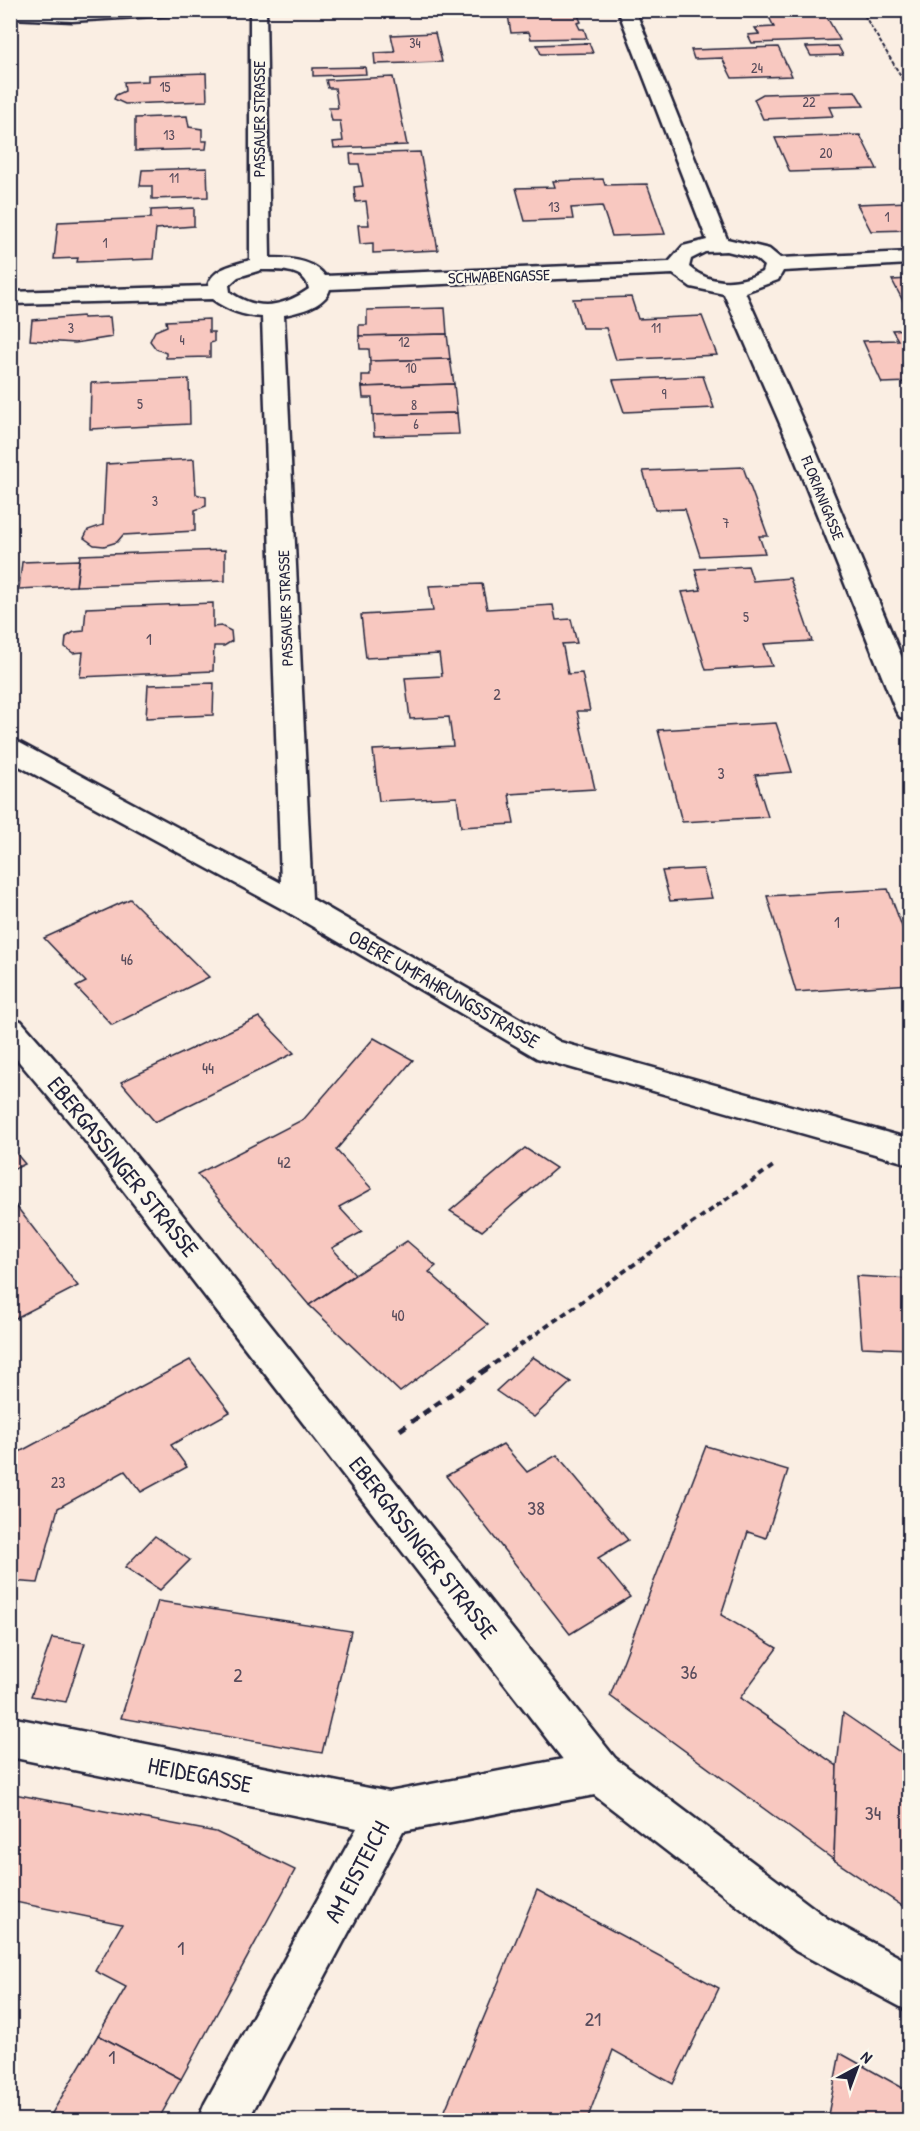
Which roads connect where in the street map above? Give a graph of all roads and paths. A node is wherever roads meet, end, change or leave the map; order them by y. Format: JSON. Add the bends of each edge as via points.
{"nodes":[{"id":1,"x":171,"y":10,"type":"edge"},
{"id":2,"x":258,"y":10,"type":"edge"},
{"id":3,"x":626,"y":10,"type":"edge"},
{"id":4,"x":861,"y":10,"type":"edge"},
{"id":5,"x":10,"y":13,"type":"edge"},
{"id":6,"x":909,"y":91,"type":"edge"},
{"id":7,"x":719,"y":244,"type":"junction"},
{"id":8,"x":909,"y":258,"type":"edge"},
{"id":9,"x":260,"y":264,"type":"junction"},
{"id":10,"x":775,"y":264,"type":"junction"},
{"id":11,"x":678,"y":268,"type":"junction"},
{"id":12,"x":320,"y":283,"type":"junction"},
{"id":13,"x":732,"y":288,"type":"junction"},
{"id":14,"x":217,"y":292,"type":"junction"},
{"id":15,"x":10,"y":298,"type":"edge"},
{"id":16,"x":273,"y":311,"type":"junction"},
{"id":17,"x":909,"y":711,"type":"edge"},
{"id":18,"x":10,"y":749,"type":"edge"},
{"id":19,"x":297,"y":904,"type":"junction"},
{"id":20,"x":10,"y":1029,"type":"edge"},
{"id":21,"x":826,"y":1128,"type":"junction"},
{"id":22,"x":909,"y":1152,"type":"edge"},
{"id":23,"x":355,"y":1461,"type":"junction"},
{"id":24,"x":10,"y":1737,"type":"edge"},
{"id":25,"x":600,"y":1773,"type":"junction"},
{"id":26,"x":389,"y":1813,"type":"junction"},
{"id":27,"x":909,"y":1989,"type":"edge"},
{"id":28,"x":222,"y":2121,"type":"edge"}],
"edges":[{"from":1,"to":5,"type":"street","via":[[72,16]]},
{"from":2,"to":9,"type":"street","name":"PASSAUER STRASSE"},
{"from":3,"to":7,"type":"street"},
{"from":4,"to":6,"type":"path"},
{"from":7,"to":10,"type":"street","via":[[762,253]]},
{"from":7,"to":11,"type":"street","via":[[692,250],[682,256]]},
{"from":8,"to":10,"type":"street"},
{"from":9,"to":12,"type":"street","via":[[307,270]]},
{"from":9,"to":14,"type":"street","via":[[222,278]]},
{"from":10,"to":13,"type":"street","via":[[771,276],[762,282]]},
{"from":11,"to":12,"type":"street","name":"SCHWABENGASSE"},
{"from":11,"to":13,"type":"street","via":[[693,280]]},
{"from":12,"to":16,"type":"street","via":[[320,291],[306,303]]},
{"from":13,"to":17,"type":"street","name":"FLORIANIGASSE","via":[[800,442]]},
{"from":14,"to":15,"type":"street"},
{"from":14,"to":16,"type":"street","via":[[234,306]]},
{"from":16,"to":19,"type":"street","name":"PASSAUER STRASSE"},
{"from":18,"to":19,"type":"street","name":"OBERE UMFAHRUNGSSTRASSE"},
{"from":19,"to":21,"type":"street","name":"OBERE UMFAHRUNGSSTRASSE","via":[[549,1050]]},
{"from":20,"to":23,"type":"street","name":"EBERGASSINGER STRASSE","via":[[87,1119]]},
{"from":21,"to":22,"type":"street","name":"OBERE UMFAHRUNGSSTRASSE"},
{"from":21,"to":23,"type":"path"},
{"from":23,"to":25,"type":"street","name":"EBERGASSINGER STRASSE"},
{"from":24,"to":26,"type":"street","name":"HEIDEGASSE"},
{"from":25,"to":26,"type":"street","name":"AM EISTEICH"},
{"from":25,"to":27,"type":"street","name":"EBERGASSINGER STRASSE","via":[[812,1935]]},
{"from":26,"to":28,"type":"street","name":"AM EISTEICH"}]}
